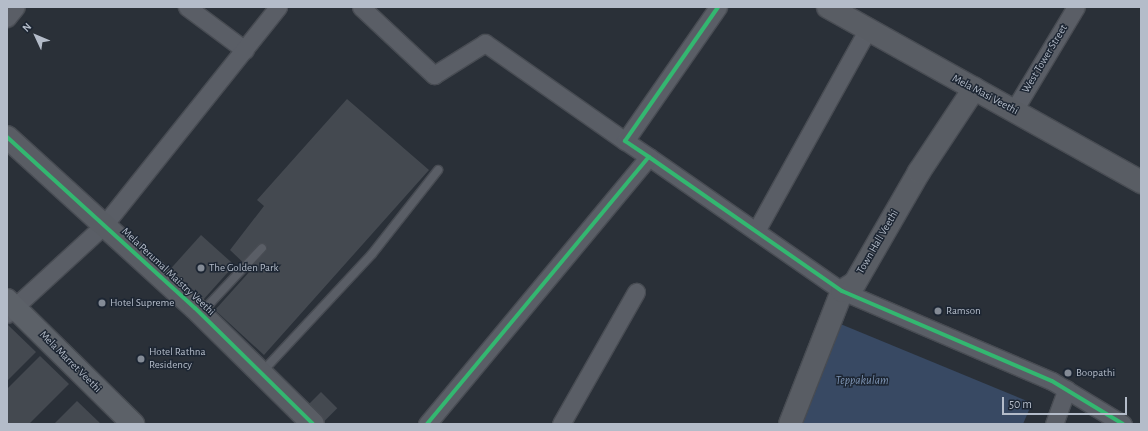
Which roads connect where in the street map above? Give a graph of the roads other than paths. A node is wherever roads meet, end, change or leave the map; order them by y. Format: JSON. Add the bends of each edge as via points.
{"nodes":[{"id":1,"x":16,"y":7,"type":"edge"},
{"id":2,"x":187,"y":7,"type":"edge"},
{"id":3,"x":278,"y":7,"type":"edge"},
{"id":4,"x":362,"y":7,"type":"edge"},
{"id":5,"x":718,"y":7,"type":"edge"},
{"id":6,"x":828,"y":7,"type":"edge"},
{"id":7,"x":1076,"y":7,"type":"edge"},
{"id":8,"x":7,"y":18,"type":"edge"},
{"id":9,"x":867,"y":31,"type":"junction"},
{"id":10,"x":245,"y":50,"type":"junction"},
{"id":11,"x":974,"y":90,"type":"junction"},
{"id":12,"x":1014,"y":110,"type":"junction"},
{"id":13,"x":7,"y":137,"type":"edge"},
{"id":14,"x":625,"y":141,"type":"junction"},
{"id":15,"x":648,"y":158,"type":"junction"},
{"id":16,"x":438,"y":170,"type":"dead end"},
{"id":17,"x":1141,"y":182,"type":"edge"},
{"id":18,"x":104,"y":225,"type":"junction"},
{"id":19,"x":756,"y":231,"type":"junction"},
{"id":20,"x":262,"y":248,"type":"dead end"},
{"id":21,"x":842,"y":291,"type":"junction"},
{"id":22,"x":636,"y":292,"type":"dead end"},
{"id":23,"x":9,"y":307,"type":"edge"},
{"id":24,"x":200,"y":314,"type":"junction"},
{"id":25,"x":262,"y":372,"type":"junction"},
{"id":26,"x":1067,"y":389,"type":"junction"},
{"id":27,"x":133,"y":424,"type":"edge"},
{"id":28,"x":313,"y":424,"type":"edge"},
{"id":29,"x":427,"y":424,"type":"edge"},
{"id":30,"x":561,"y":424,"type":"edge"},
{"id":31,"x":790,"y":424,"type":"edge"},
{"id":32,"x":1054,"y":424,"type":"edge"},
{"id":33,"x":1123,"y":424,"type":"edge"}],
"edges":[{"from":1,"to":8,"type":"street"},
{"from":2,"to":10,"type":"street"},
{"from":3,"to":10,"type":"street"},
{"from":4,"to":14,"type":"street","via":[[434,75],[485,43]]},
{"from":5,"to":14,"type":"street"},
{"from":6,"to":9,"type":"street","name":"Mela Masi Veethi"},
{"from":7,"to":12,"type":"street","name":"West Tower Street"},
{"from":9,"to":11,"type":"street","name":"Mela Masi Veethi"},
{"from":9,"to":19,"type":"street"},
{"from":10,"to":18,"type":"street"},
{"from":11,"to":12,"type":"street","name":"Mela Masi Veethi"},
{"from":11,"to":21,"type":"street","name":"Town Hall Veethi","via":[[919,172],[855,283]]},
{"from":12,"to":17,"type":"street","name":"Mela Masi Veethi"},
{"from":13,"to":18,"type":"street","name":"Mela Perumal Maistry Veethi"},
{"from":14,"to":15,"type":"street"},
{"from":15,"to":19,"type":"street"},
{"from":15,"to":29,"type":"street"},
{"from":16,"to":25,"type":"lane","via":[[372,254]]},
{"from":18,"to":23,"type":"street"},
{"from":18,"to":24,"type":"street","name":"Mela Perumal Maistry Veethi"},
{"from":19,"to":21,"type":"street"},
{"from":20,"to":24,"type":"lane"},
{"from":21,"to":26,"type":"street"},
{"from":21,"to":31,"type":"street"},
{"from":22,"to":30,"type":"street"},
{"from":23,"to":27,"type":"main road","name":"Mela Marret Veethi"},
{"from":24,"to":25,"type":"street","name":"Mela Perumal Maistry Veethi"},
{"from":25,"to":28,"type":"street","name":"Mela Perumal Maistry Veethi"},
{"from":26,"to":32,"type":"street"},
{"from":26,"to":33,"type":"street"}]}
